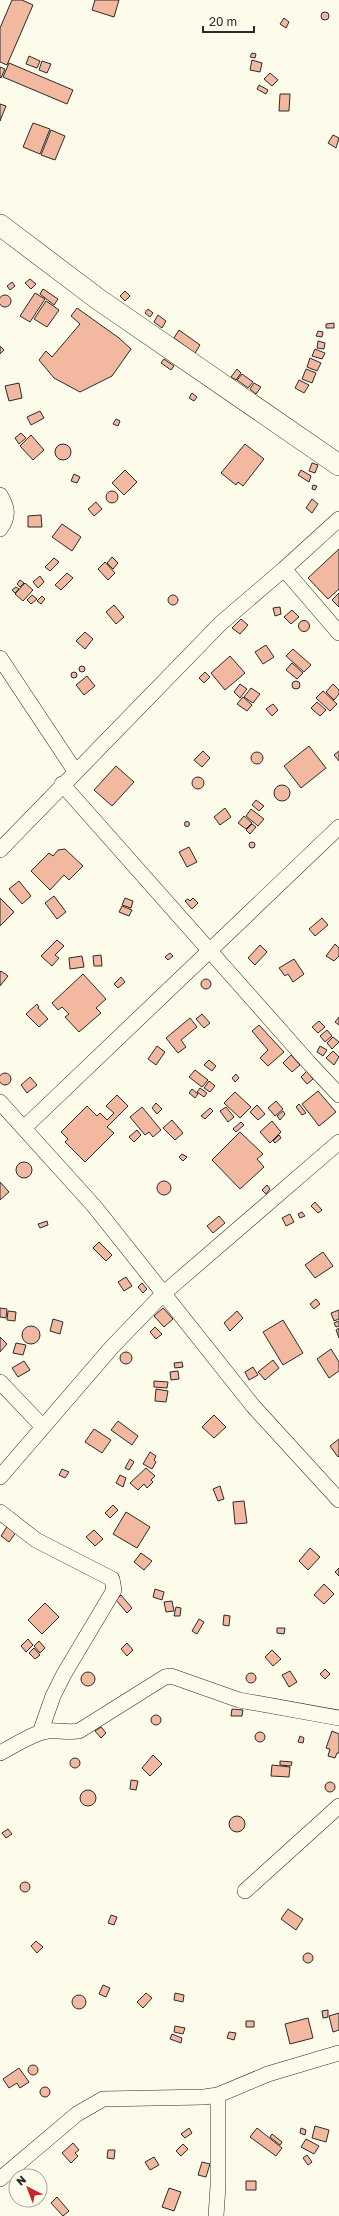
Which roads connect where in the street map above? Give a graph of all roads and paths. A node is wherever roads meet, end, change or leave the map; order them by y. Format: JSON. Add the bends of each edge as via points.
{"nodes":[{"id":1,"x":0,"y":225,"type":"edge"},
{"id":2,"x":339,"y":465,"type":"edge"},
{"id":3,"x":0,"y":495,"type":"edge"},
{"id":4,"x":339,"y":519,"type":"edge"},
{"id":5,"x":0,"y":529,"type":"edge"},
{"id":6,"x":284,"y":569,"type":"junction"},
{"id":7,"x":339,"y":633,"type":"edge"},
{"id":8,"x":0,"y":658,"type":"edge"},
{"id":9,"x":75,"y":771,"type":"junction"},
{"id":10,"x":62,"y":784,"type":"junction"},
{"id":11,"x":339,"y":827,"type":"edge"},
{"id":12,"x":0,"y":850,"type":"edge"},
{"id":13,"x":211,"y":951,"type":"junction"},
{"id":14,"x":339,"y":1095,"type":"edge"},
{"id":15,"x":0,"y":1102,"type":"edge"},
{"id":16,"x":24,"y":1128,"type":"junction"},
{"id":17,"x":339,"y":1142,"type":"edge"},
{"id":18,"x":164,"y":1293,"type":"junction"},
{"id":19,"x":0,"y":1382,"type":"edge"},
{"id":20,"x":43,"y":1426,"type":"junction"},
{"id":21,"x":0,"y":1477,"type":"edge"},
{"id":22,"x":337,"y":1494,"type":"edge"},
{"id":23,"x":0,"y":1512,"type":"edge"},
{"id":24,"x":339,"y":1718,"type":"edge"},
{"id":25,"x":40,"y":1733,"type":"junction"},
{"id":26,"x":0,"y":1753,"type":"edge"},
{"id":27,"x":339,"y":1806,"type":"edge"},
{"id":28,"x":246,"y":1891,"type":"dead end"},
{"id":29,"x":339,"y":2053,"type":"edge"},
{"id":30,"x":218,"y":2095,"type":"junction"},
{"id":31,"x":0,"y":2179,"type":"edge"},
{"id":32,"x":216,"y":2216,"type":"edge"}],
"edges":[{"from":1,"to":2,"type":"main road","via":[[98,299]]},
{"from":3,"to":5,"type":"street","via":[[7,506],[7,514]]},
{"from":4,"to":6,"type":"street"},
{"from":6,"to":7,"type":"street"},
{"from":6,"to":9,"type":"street","via":[[221,623]]},
{"from":8,"to":9,"type":"street"},
{"from":9,"to":10,"type":"street"},
{"from":10,"to":12,"type":"street"},
{"from":10,"to":13,"type":"street"},
{"from":11,"to":13,"type":"street"},
{"from":13,"to":14,"type":"street"},
{"from":13,"to":16,"type":"street"},
{"from":15,"to":16,"type":"street"},
{"from":16,"to":18,"type":"street","via":[[94,1206]]},
{"from":17,"to":18,"type":"street"},
{"from":18,"to":20,"type":"street","via":[[112,1347]]},
{"from":18,"to":22,"type":"street","via":[[253,1406]]},
{"from":19,"to":20,"type":"street"},
{"from":20,"to":21,"type":"street"},
{"from":23,"to":25,"type":"street","via":[[36,1540],[112,1579],[115,1585],[53,1696]]},
{"from":24,"to":25,"type":"street","via":[[239,1700],[171,1676],[165,1677],[79,1731]]},
{"from":25,"to":26,"type":"street"},
{"from":27,"to":28,"type":"street"},
{"from":29,"to":30,"type":"street","via":[[268,2074]]},
{"from":30,"to":31,"type":"street","via":[[103,2099],[77,2114]]},
{"from":30,"to":32,"type":"street"}]}
